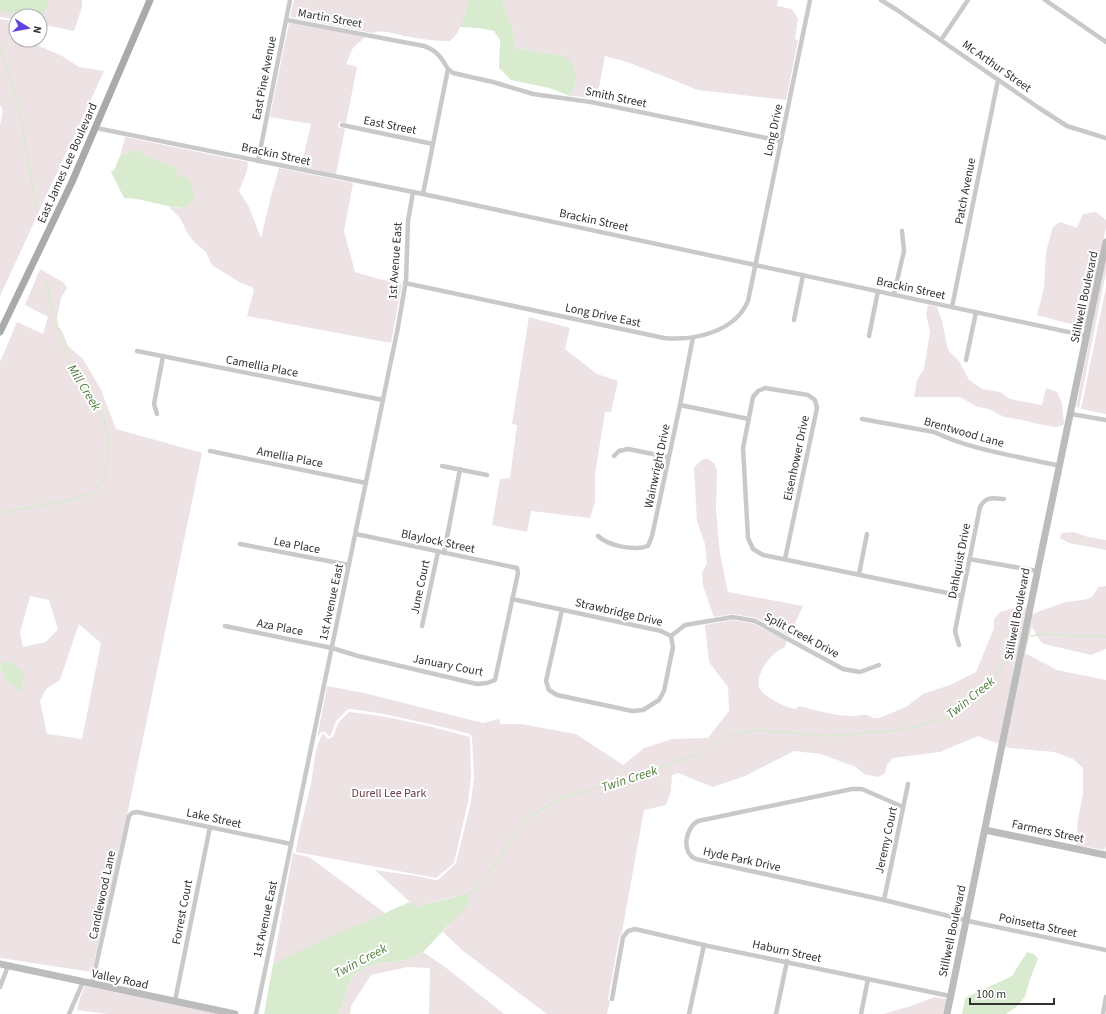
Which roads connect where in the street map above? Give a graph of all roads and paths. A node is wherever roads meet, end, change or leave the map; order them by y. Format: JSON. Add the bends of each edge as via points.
{"nodes":[{"id":1,"x":150,"y":0,"type":"edge"},
{"id":2,"x":290,"y":0,"type":"edge"},
{"id":3,"x":810,"y":0,"type":"edge"},
{"id":4,"x":881,"y":0,"type":"edge"},
{"id":5,"x":968,"y":0,"type":"edge"},
{"id":6,"x":1045,"y":0,"type":"edge"},
{"id":7,"x":286,"y":20,"type":"junction"},
{"id":8,"x":941,"y":40,"type":"junction"},
{"id":9,"x":1106,"y":42,"type":"edge"},
{"id":10,"x":448,"y":69,"type":"junction"},
{"id":11,"x":998,"y":80,"type":"junction"},
{"id":12,"x":342,"y":125,"type":"dead end"},
{"id":13,"x":96,"y":128,"type":"junction"},
{"id":14,"x":1106,"y":138,"type":"edge"},
{"id":15,"x":781,"y":141,"type":"junction"},
{"id":16,"x":433,"y":144,"type":"junction"},
{"id":17,"x":258,"y":161,"type":"junction"},
{"id":18,"x":413,"y":192,"type":"junction"},
{"id":19,"x":423,"y":194,"type":"junction"},
{"id":20,"x":902,"y":231,"type":"dead end"},
{"id":21,"x":1106,"y":242,"type":"edge"},
{"id":22,"x":755,"y":265,"type":"junction"},
{"id":23,"x":803,"y":275,"type":"junction"},
{"id":24,"x":405,"y":283,"type":"junction"},
{"id":25,"x":878,"y":291,"type":"junction"},
{"id":26,"x":894,"y":294,"type":"junction"},
{"id":27,"x":952,"y":307,"type":"junction"},
{"id":28,"x":976,"y":312,"type":"junction"},
{"id":29,"x":794,"y":320,"type":"dead end"},
{"id":30,"x":0,"y":332,"type":"edge"},
{"id":31,"x":869,"y":336,"type":"dead end"},
{"id":32,"x":1087,"y":336,"type":"junction"},
{"id":33,"x":694,"y":337,"type":"junction"},
{"id":34,"x":137,"y":351,"type":"dead end"},
{"id":35,"x":163,"y":356,"type":"junction"},
{"id":36,"x":966,"y":360,"type":"dead end"},
{"id":37,"x":383,"y":400,"type":"junction"},
{"id":38,"x":680,"y":405,"type":"junction"},
{"id":39,"x":157,"y":414,"type":"dead end"},
{"id":40,"x":1071,"y":414,"type":"junction"},
{"id":41,"x":749,"y":419,"type":"junction"},
{"id":42,"x":862,"y":419,"type":"dead end"},
{"id":43,"x":1106,"y":420,"type":"edge"},
{"id":44,"x":210,"y":451,"type":"dead end"},
{"id":45,"x":614,"y":456,"type":"dead end"},
{"id":46,"x":668,"y":457,"type":"junction"},
{"id":47,"x":442,"y":466,"type":"dead end"},
{"id":48,"x":1060,"y":466,"type":"junction"},
{"id":49,"x":460,"y":469,"type":"junction"},
{"id":50,"x":487,"y":475,"type":"dead end"},
{"id":51,"x":366,"y":483,"type":"junction"},
{"id":52,"x":1004,"y":499,"type":"dead end"},
{"id":53,"x":356,"y":534,"type":"junction"},
{"id":54,"x":867,"y":534,"type":"dead end"},
{"id":55,"x":598,"y":536,"type":"dead end"},
{"id":56,"x":240,"y":544,"type":"dead end"},
{"id":57,"x":438,"y":552,"type":"junction"},
{"id":58,"x":444,"y":553,"type":"junction"},
{"id":59,"x":785,"y":559,"type":"junction"},
{"id":60,"x":970,"y":559,"type":"junction"},
{"id":61,"x":349,"y":565,"type":"junction"},
{"id":62,"x":517,"y":568,"type":"joint"},
{"id":63,"x":1036,"y":571,"type":"junction"},
{"id":64,"x":859,"y":574,"type":"junction"},
{"id":65,"x":962,"y":596,"type":"junction"},
{"id":66,"x":512,"y":599,"type":"junction"},
{"id":67,"x":562,"y":610,"type":"junction"},
{"id":68,"x":225,"y":626,"type":"dead end"},
{"id":69,"x":422,"y":626,"type":"dead end"},
{"id":70,"x":671,"y":636,"type":"junction"},
{"id":71,"x":959,"y":645,"type":"dead end"},
{"id":72,"x":332,"y":648,"type":"junction"},
{"id":73,"x":879,"y":665,"type":"dead end"},
{"id":74,"x":908,"y":784,"type":"dead end"},
{"id":75,"x":903,"y":807,"type":"junction"},
{"id":76,"x":133,"y":812,"type":"joint"},
{"id":77,"x":210,"y":827,"type":"junction"},
{"id":78,"x":985,"y":830,"type":"junction"},
{"id":79,"x":292,"y":844,"type":"junction"},
{"id":80,"x":1106,"y":855,"type":"edge"},
{"id":81,"x":884,"y":900,"type":"junction"},
{"id":82,"x":966,"y":920,"type":"junction"},
{"id":83,"x":704,"y":945,"type":"junction"},
{"id":84,"x":1106,"y":950,"type":"edge"},
{"id":85,"x":786,"y":961,"type":"junction"},
{"id":86,"x":0,"y":964,"type":"edge"},
{"id":87,"x":8,"y":966,"type":"junction"},
{"id":88,"x":868,"y":979,"type":"junction"},
{"id":89,"x":83,"y":982,"type":"junction"},
{"id":90,"x":92,"y":984,"type":"junction"},
{"id":91,"x":0,"y":987,"type":"edge"},
{"id":92,"x":950,"y":996,"type":"junction"},
{"id":93,"x":1106,"y":997,"type":"edge"},
{"id":94,"x":612,"y":999,"type":"dead end"},
{"id":95,"x":175,"y":1001,"type":"junction"},
{"id":96,"x":69,"y":1014,"type":"edge"},
{"id":97,"x":235,"y":1014,"type":"edge"},
{"id":98,"x":256,"y":1014,"type":"edge"},
{"id":99,"x":689,"y":1014,"type":"edge"},
{"id":100,"x":776,"y":1014,"type":"edge"},
{"id":101,"x":861,"y":1014,"type":"edge"},
{"id":102,"x":947,"y":1014,"type":"edge"},
{"id":103,"x":1102,"y":1014,"type":"edge"}],
"edges":[{"from":1,"to":13,"type":"main road","name":"East James Lee Boulevard"},
{"from":2,"to":7,"type":"street","name":"East Pine Avenue"},
{"from":3,"to":15,"type":"street","name":"Long Drive"},
{"from":4,"to":8,"type":"street","name":"Mc Arthur Street"},
{"from":5,"to":8,"type":"street"},
{"from":6,"to":9,"type":"street"},
{"from":7,"to":10,"type":"street","name":"Martin Street","via":[[428,47],[438,54]]},
{"from":7,"to":17,"type":"street","name":"East Pine Avenue"},
{"from":8,"to":11,"type":"street","name":"Mc Arthur Street"},
{"from":10,"to":15,"type":"street","name":"Smith Street","via":[[452,73],[520,91],[591,102]]},
{"from":10,"to":16,"type":"street"},
{"from":11,"to":14,"type":"street","name":"Mc Arthur Street","via":[[1067,126]]},
{"from":11,"to":27,"type":"street","name":"Patch Avenue"},
{"from":12,"to":16,"type":"street","name":"East Street"},
{"from":13,"to":17,"type":"street","name":"Brackin Street"},
{"from":13,"to":30,"type":"main road","name":"East James Lee Boulevard"},
{"from":15,"to":22,"type":"street","name":"Long Drive"},
{"from":16,"to":19,"type":"street"},
{"from":17,"to":18,"type":"street","name":"Brackin Street"},
{"from":18,"to":19,"type":"street","name":"Brackin Street"},
{"from":18,"to":24,"type":"street","name":"1st Avenue East","via":[[408,221]]},
{"from":19,"to":22,"type":"street","name":"Brackin Street"},
{"from":20,"to":26,"type":"street","via":[[904,251]]},
{"from":21,"to":32,"type":"street","name":"Stillwell Boulevard"},
{"from":22,"to":23,"type":"street","name":"Brackin Street"},
{"from":22,"to":33,"type":"street","name":"Long Drive East","via":[[748,301],[739,316],[716,330]]},
{"from":23,"to":25,"type":"street","name":"Brackin Street"},
{"from":23,"to":29,"type":"street"},
{"from":24,"to":33,"type":"street","name":"Long Drive East","via":[[656,337]]},
{"from":24,"to":37,"type":"street","name":"1st Avenue East"},
{"from":25,"to":26,"type":"street","name":"Brackin Street"},
{"from":25,"to":31,"type":"street"},
{"from":26,"to":27,"type":"street","name":"Brackin Street"},
{"from":27,"to":28,"type":"street","name":"Brackin Street"},
{"from":28,"to":32,"type":"street","name":"Brackin Street"},
{"from":28,"to":36,"type":"street"},
{"from":32,"to":40,"type":"street","name":"Stillwell Boulevard"},
{"from":33,"to":38,"type":"street","name":"Wainwright Drive"},
{"from":34,"to":35,"type":"street","name":"Camellia Place"},
{"from":35,"to":37,"type":"street","name":"Camellia Place"},
{"from":35,"to":39,"type":"street","via":[[154,404]]},
{"from":37,"to":51,"type":"street","name":"1st Avenue East"},
{"from":38,"to":41,"type":"street"},
{"from":38,"to":46,"type":"street","name":"Wainwright Drive"},
{"from":40,"to":43,"type":"street"},
{"from":40,"to":48,"type":"street","name":"Stillwell Boulevard"},
{"from":41,"to":59,"type":"street","name":"Eisenhower Drive","via":[[743,448],[748,538],[753,549],[763,555]]},
{"from":41,"to":59,"type":"street","name":"Eisenhower Drive","via":[[754,397],[758,391],[765,388],[808,395],[815,400],[817,408]]},
{"from":42,"to":48,"type":"street","name":"Brentwood Lane","via":[[934,432],[977,448]]},
{"from":44,"to":51,"type":"street","name":"Amellia Place"},
{"from":45,"to":46,"type":"street","via":[[618,451],[628,449]]},
{"from":46,"to":55,"type":"street","name":"Wainwright Drive","via":[[648,546],[640,549],[610,544]]},
{"from":47,"to":49,"type":"street"},
{"from":48,"to":63,"type":"street","name":"Stillwell Boulevard"},
{"from":49,"to":50,"type":"street"},
{"from":49,"to":58,"type":"street"},
{"from":51,"to":53,"type":"street","name":"1st Avenue East"},
{"from":52,"to":60,"type":"street","name":"Dahlquist Drive","via":[[990,498],[983,501]]},
{"from":53,"to":57,"type":"street","name":"Blaylock Street"},
{"from":53,"to":61,"type":"street","name":"1st Avenue East"},
{"from":54,"to":64,"type":"street"},
{"from":56,"to":61,"type":"street","name":"Lea Place"},
{"from":57,"to":58,"type":"street","name":"Blaylock Street"},
{"from":57,"to":69,"type":"street","name":"June Court"},
{"from":58,"to":62,"type":"street","name":"Blaylock Street"},
{"from":59,"to":64,"type":"street","name":"Eisenhower Drive"},
{"from":60,"to":63,"type":"street"},
{"from":60,"to":65,"type":"street","name":"Dahlquist Drive"},
{"from":61,"to":72,"type":"street","name":"1st Avenue East"},
{"from":62,"to":66,"type":"street","name":"January Court"},
{"from":63,"to":78,"type":"street","name":"Stillwell Boulevard"},
{"from":64,"to":65,"type":"street","name":"Eisenhower Drive"},
{"from":65,"to":71,"type":"street","name":"Dahlquist Drive","via":[[955,631]]},
{"from":66,"to":67,"type":"street","name":"Strawbridge Drive"},
{"from":66,"to":72,"type":"street","name":"January Court","via":[[495,680],[487,683],[477,684]]},
{"from":67,"to":70,"type":"street","name":"Strawbridge Drive","via":[[661,631]]},
{"from":67,"to":70,"type":"street","name":"Strawbridge Drive","via":[[546,681],[550,690],[557,695],[632,711],[644,710],[659,700],[664,691],[674,647]]},
{"from":68,"to":72,"type":"street","name":"Aza Place"},
{"from":70,"to":73,"type":"street","name":"Split Creek Drive","via":[[685,625],[733,617],[755,621],[843,669],[860,672]]},
{"from":72,"to":79,"type":"street","name":"1st Avenue East"},
{"from":74,"to":75,"type":"street","name":"Jeremy Court"},
{"from":75,"to":81,"type":"street","name":"Jeremy Court"},
{"from":75,"to":81,"type":"street","name":"Hyde Park Drive","via":[[862,789],[852,789],[698,822],[691,826],[688,839],[686,849],[694,859]]},
{"from":76,"to":77,"type":"street","name":"Lake Street"},
{"from":76,"to":90,"type":"street","name":"Candlewood Lane","via":[[129,816]]},
{"from":77,"to":79,"type":"street","name":"Lake Street"},
{"from":77,"to":95,"type":"street","name":"Forrest Court"},
{"from":78,"to":80,"type":"street","name":"Farmers Street"},
{"from":78,"to":82,"type":"street","name":"Stillwell Boulevard"},
{"from":79,"to":98,"type":"street","name":"1st Avenue East"},
{"from":81,"to":82,"type":"street","name":"Hyde Park Drive"},
{"from":82,"to":84,"type":"street","name":"Poinsetta Street"},
{"from":82,"to":92,"type":"street","name":"Stillwell Boulevard"},
{"from":83,"to":85,"type":"street","name":"Haburn Street"},
{"from":83,"to":94,"type":"street","name":"Haburn Street","via":[[635,929],[628,931],[623,937]]},
{"from":83,"to":99,"type":"street"},
{"from":85,"to":88,"type":"street","name":"Haburn Street"},
{"from":85,"to":100,"type":"street"},
{"from":86,"to":87,"type":"street","name":"Valley Road"},
{"from":87,"to":89,"type":"street","name":"Valley Road"},
{"from":87,"to":91,"type":"street"},
{"from":88,"to":92,"type":"street","name":"Haburn Street"},
{"from":88,"to":101,"type":"street"},
{"from":89,"to":90,"type":"street","name":"Valley Road"},
{"from":89,"to":96,"type":"street"},
{"from":90,"to":95,"type":"street","name":"Valley Road"},
{"from":92,"to":102,"type":"street","name":"Stillwell Boulevard"},
{"from":93,"to":103,"type":"street"},
{"from":95,"to":97,"type":"street","name":"Valley Road"}]}
